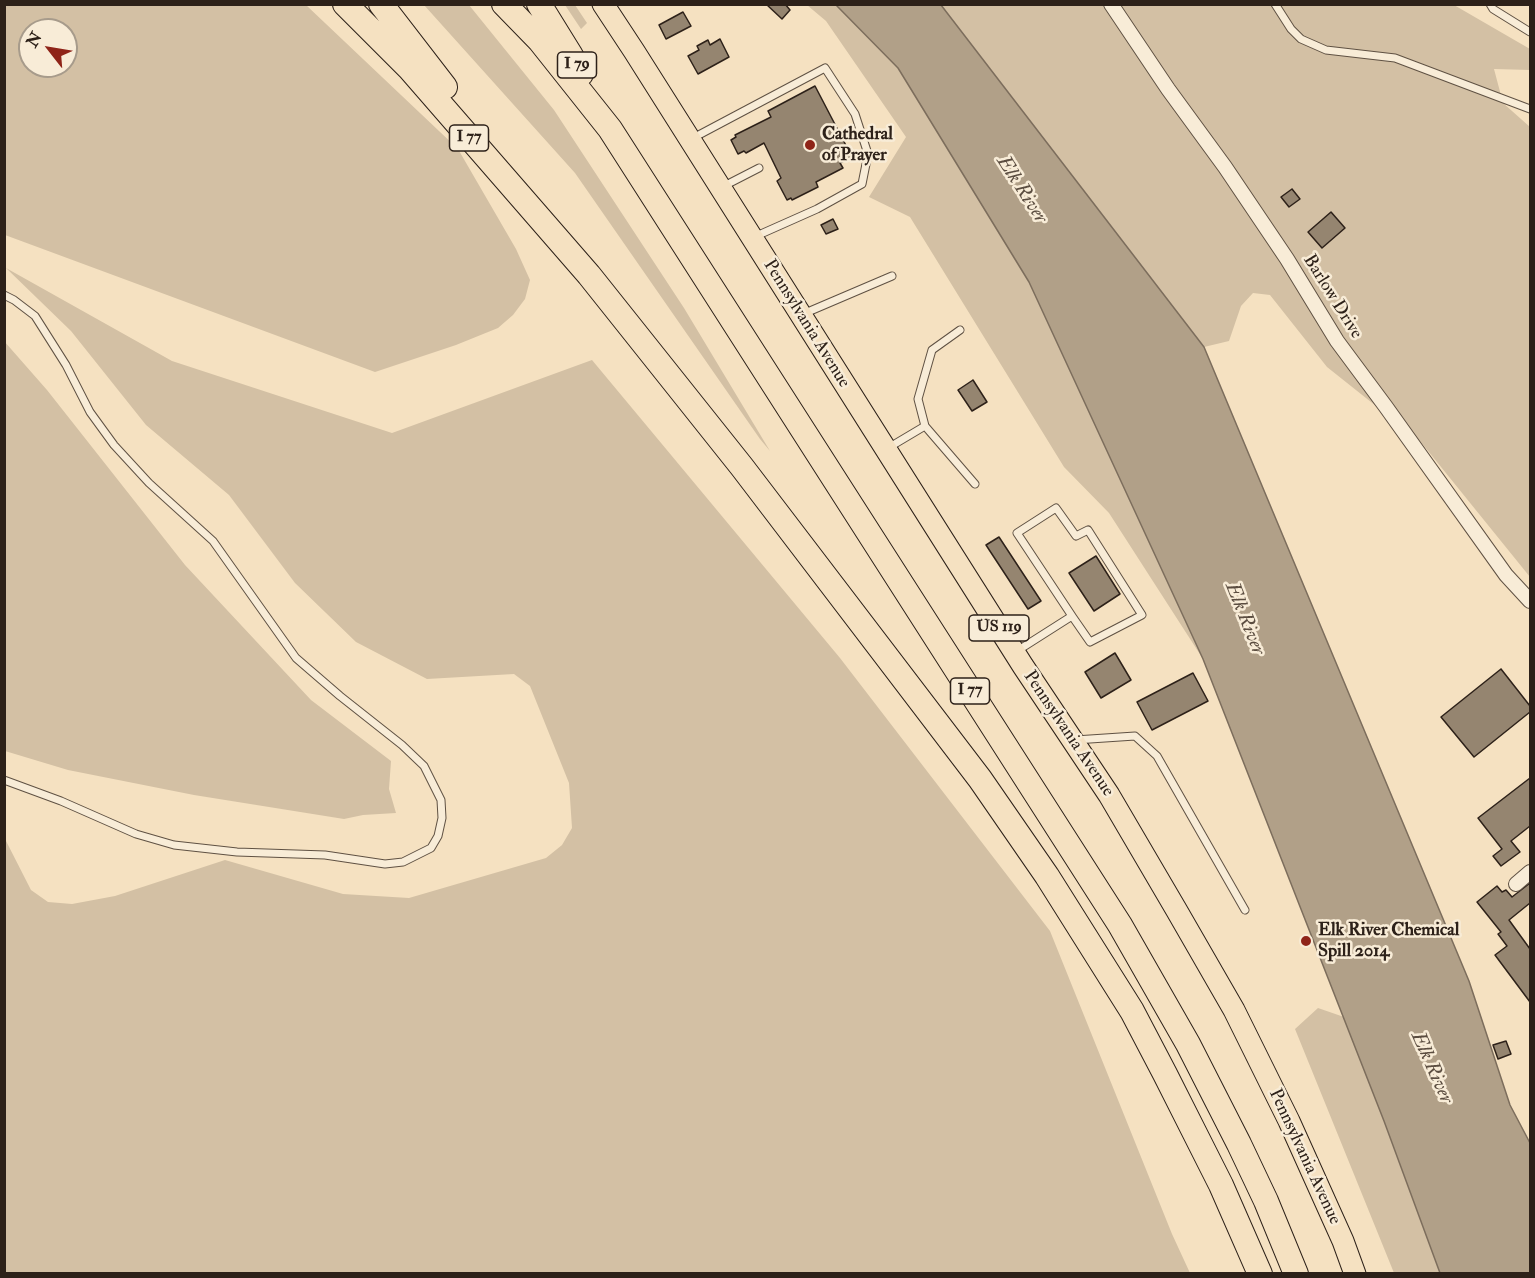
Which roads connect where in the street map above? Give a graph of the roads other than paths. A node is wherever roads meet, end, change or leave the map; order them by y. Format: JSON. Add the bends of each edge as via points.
{"nodes":[{"id":1,"x":345,"y":4,"type":"edge"},
{"id":2,"x":381,"y":4,"type":"edge"},
{"id":3,"x":504,"y":4,"type":"edge"},
{"id":4,"x":539,"y":4,"type":"edge"},
{"id":5,"x":603,"y":4,"type":"edge"},
{"id":6,"x":1111,"y":4,"type":"edge"},
{"id":7,"x":1275,"y":4,"type":"edge"},
{"id":8,"x":1490,"y":4,"type":"edge"},
{"id":9,"x":1530,"y":32,"type":"edge"},
{"id":10,"x":1530,"y":109,"type":"edge"},
{"id":11,"x":610,"y":129,"type":"junction"},
{"id":12,"x":690,"y":140,"type":"junction"},
{"id":13,"x":759,"y":168,"type":"dead end"},
{"id":14,"x":720,"y":188,"type":"junction"},
{"id":15,"x":752,"y":238,"type":"junction"},
{"id":16,"x":589,"y":275,"type":"junction"},
{"id":17,"x":892,"y":276,"type":"dead end"},
{"id":18,"x":4,"y":295,"type":"edge"},
{"id":19,"x":800,"y":315,"type":"junction"},
{"id":20,"x":960,"y":330,"type":"dead end"},
{"id":21,"x":926,"y":426,"type":"junction"},
{"id":22,"x":886,"y":449,"type":"junction"},
{"id":23,"x":975,"y":484,"type":"dead end"},
{"id":24,"x":1530,"y":601,"type":"edge"},
{"id":25,"x":1071,"y":616,"type":"junction"},
{"id":26,"x":1015,"y":653,"type":"junction"},
{"id":27,"x":1073,"y":741,"type":"junction"},
{"id":28,"x":4,"y":780,"type":"edge"},
{"id":29,"x":1530,"y":872,"type":"edge"},
{"id":30,"x":1516,"y":884,"type":"dead end"},
{"id":31,"x":1245,"y":910,"type":"dead end"},
{"id":32,"x":1260,"y":1274,"type":"edge"},
{"id":33,"x":1296,"y":1274,"type":"edge"},
{"id":34,"x":1356,"y":1274,"type":"edge"}],
"edges":[{"from":1,"to":16,"type":"highway","number":"I 77","via":[[409,68]]},
{"from":2,"to":16,"type":"highway"},
{"from":3,"to":11,"type":"highway","number":"I 77","via":[[540,41]]},
{"from":4,"to":11,"type":"highway","number":"I 79"},
{"from":5,"to":12,"type":"main road","name":"Pennsylvania Avenue","number":"US 119"},
{"from":6,"to":24,"type":"street","name":"Barlow Drive","via":[[1225,166],[1336,341],[1506,575]]},
{"from":7,"to":10,"type":"lane","via":[[1301,39],[1326,50],[1395,58]]},
{"from":8,"to":9,"type":"lane"},
{"from":11,"to":33,"type":"highway","number":"I 77","via":[[1120,925],[1229,1124]]},
{"from":12,"to":14,"type":"main road","name":"Pennsylvania Avenue","number":"US 119"},
{"from":12,"to":15,"type":"lane","via":[[825,68],[836,82],[855,114],[867,154],[862,184]]},
{"from":13,"to":14,"type":"lane"},
{"from":14,"to":15,"type":"main road","name":"Pennsylvania Avenue","number":"US 119"},
{"from":15,"to":19,"type":"main road","name":"Pennsylvania Avenue","number":"US 119"},
{"from":16,"to":32,"type":"highway","number":"I 77","via":[[742,467],[980,779],[1047,876],[1132,1011],[1166,1074]]},
{"from":17,"to":19,"type":"lane"},
{"from":18,"to":28,"type":"lane","via":[[35,316],[90,412],[114,445],[213,541],[296,658],[424,766],[441,800],[442,818],[431,848],[403,862],[385,864],[325,855],[237,852],[174,845],[136,834]]},
{"from":19,"to":22,"type":"main road","name":"Pennsylvania Avenue","number":"US 119"},
{"from":20,"to":21,"type":"lane","via":[[932,350],[918,399]]},
{"from":21,"to":22,"type":"lane"},
{"from":21,"to":23,"type":"lane"},
{"from":22,"to":26,"type":"main road","name":"Pennsylvania Avenue","number":"US 119"},
{"from":25,"to":25,"type":"lane","via":[[1090,642],[1142,615],[1088,530],[1076,536],[1056,508],[1017,533]]},
{"from":25,"to":26,"type":"lane"},
{"from":26,"to":27,"type":"main road","name":"Pennsylvania Avenue","number":"US 119"},
{"from":27,"to":31,"type":"lane","via":[[1135,736],[1157,756]]},
{"from":27,"to":34,"type":"main road","name":"Pennsylvania Avenue","number":"US 119","via":[[1109,795],[1234,1010],[1289,1121]]},
{"from":29,"to":30,"type":"street"}]}
